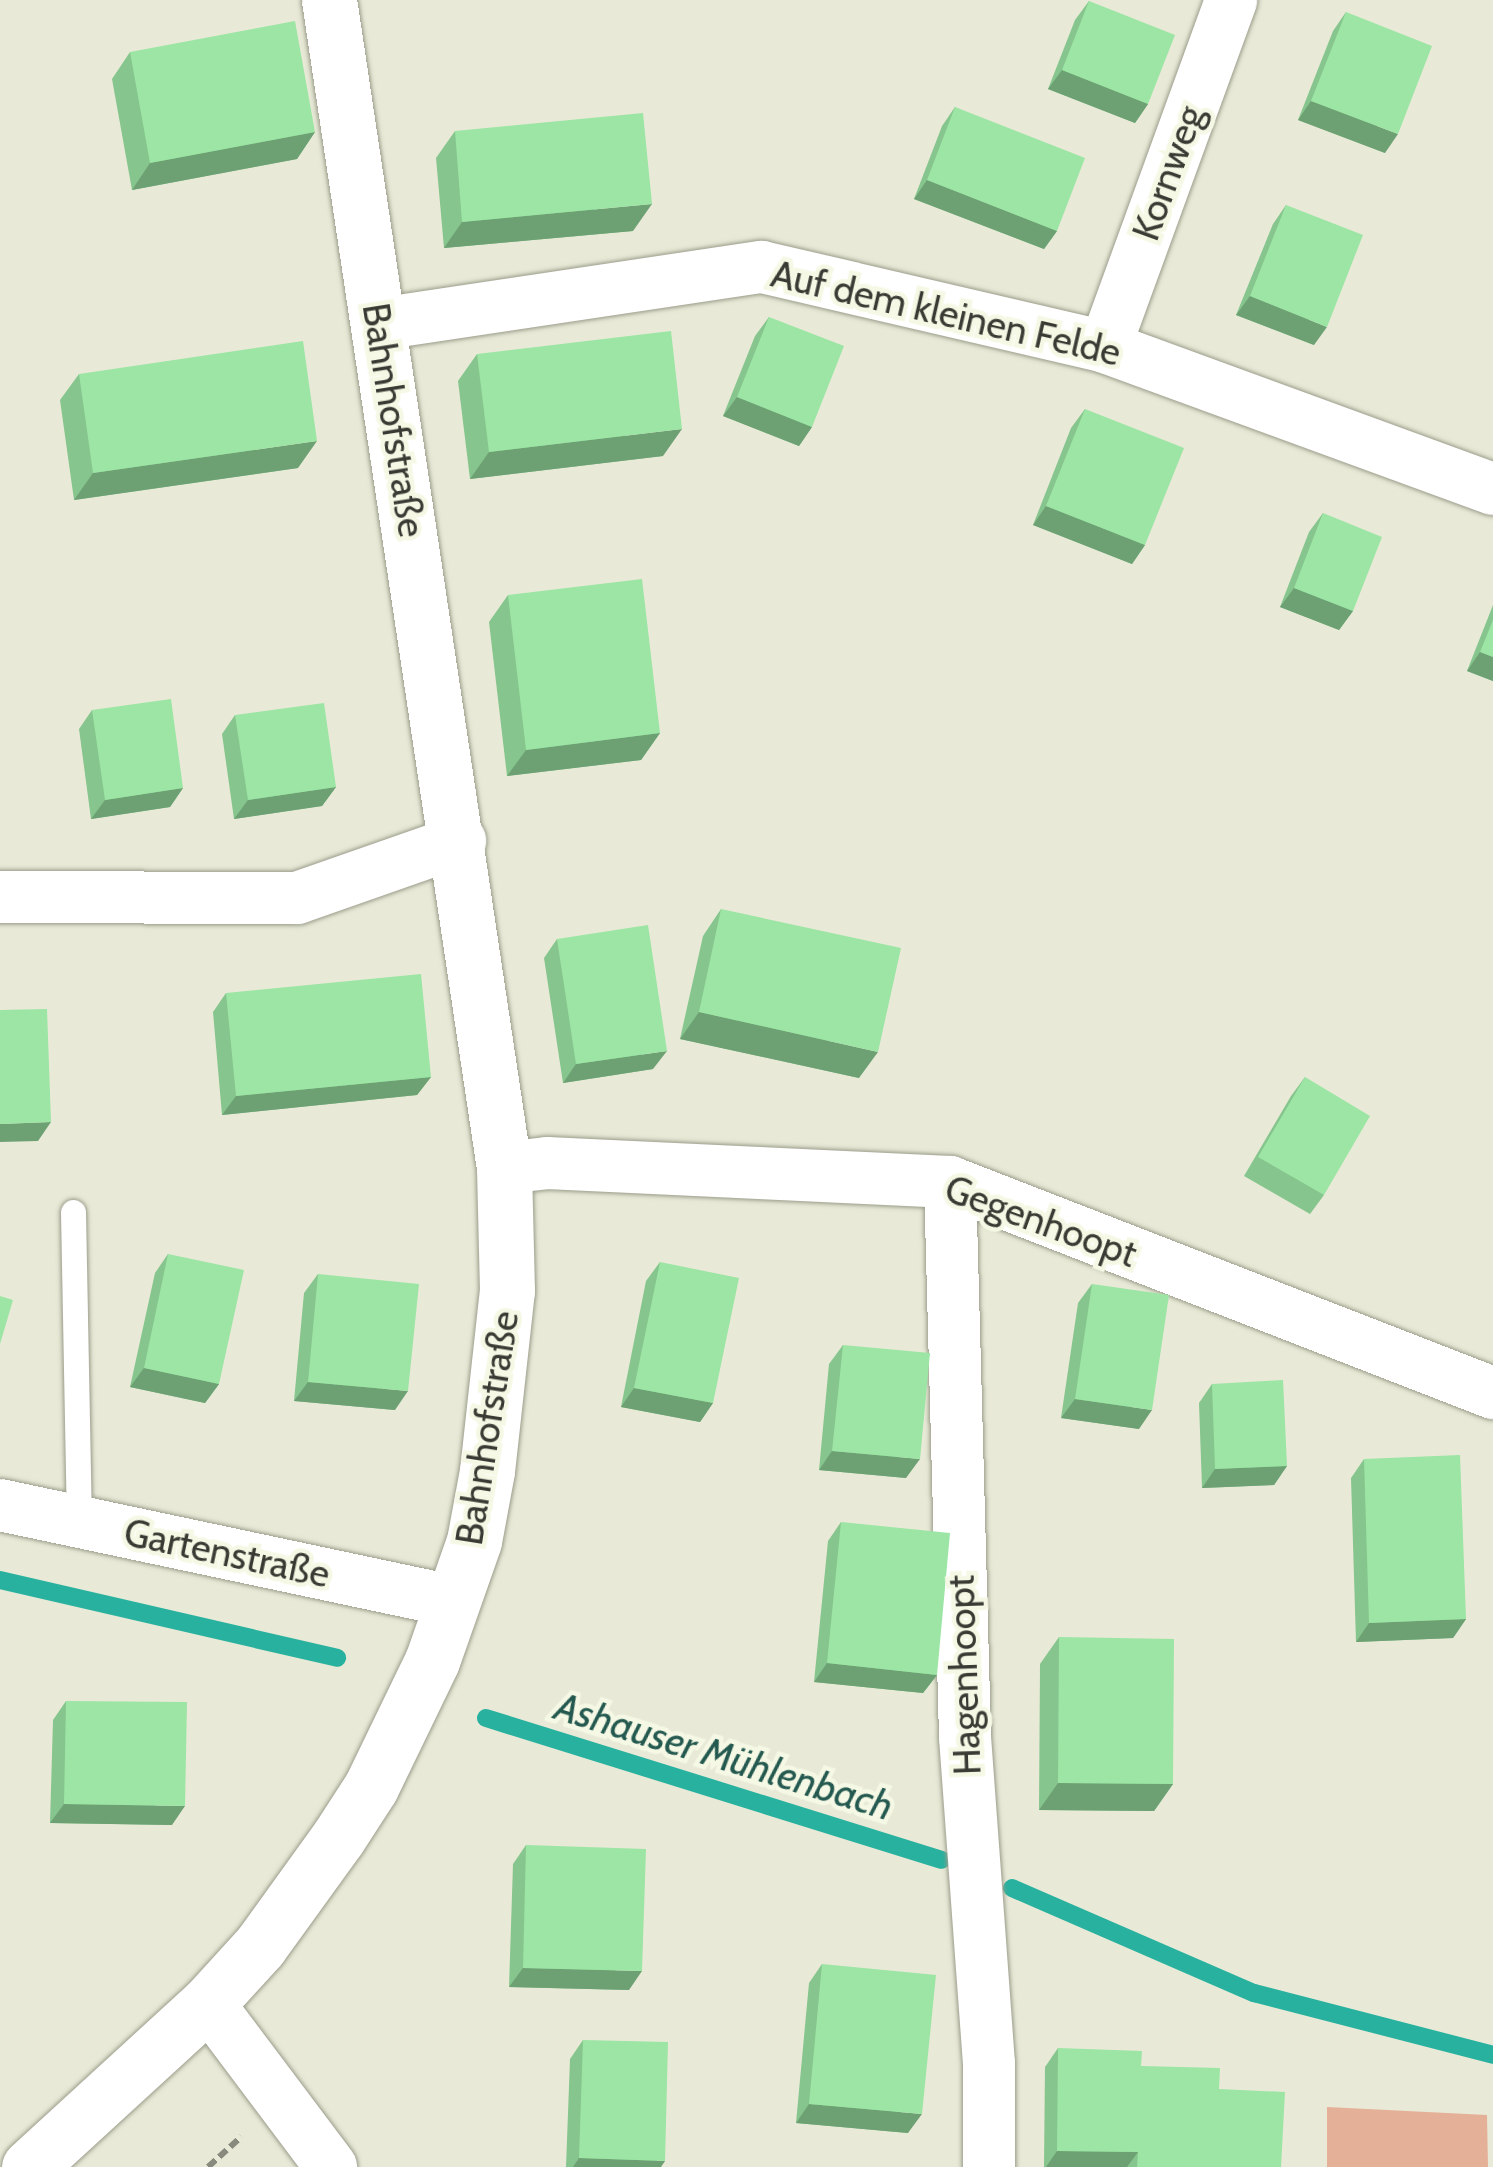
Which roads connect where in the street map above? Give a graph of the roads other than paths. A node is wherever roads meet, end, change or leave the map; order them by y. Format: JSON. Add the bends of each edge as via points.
{"nodes":[{"id":1,"x":329,"y":0,"type":"edge"},
{"id":2,"x":1231,"y":0,"type":"edge"},
{"id":3,"x":380,"y":324,"type":"junction"},
{"id":4,"x":1105,"y":346,"type":"junction"},
{"id":5,"x":1493,"y":488,"type":"edge"},
{"id":6,"x":460,"y":841,"type":"junction"},
{"id":7,"x":0,"y":896,"type":"edge"},
{"id":8,"x":504,"y":1168,"type":"junction"},
{"id":9,"x":950,"y":1182,"type":"junction"},
{"id":10,"x":73,"y":1212,"type":"dead end"},
{"id":11,"x":1493,"y":1393,"type":"edge"},
{"id":12,"x":0,"y":1505,"type":"edge"},
{"id":13,"x":79,"y":1522,"type":"junction"},
{"id":14,"x":454,"y":1601,"type":"junction"},
{"id":15,"x":208,"y":2003,"type":"junction"},
{"id":16,"x":36,"y":2160,"type":"edge"},
{"id":17,"x":332,"y":2167,"type":"edge"},
{"id":18,"x":989,"y":2167,"type":"edge"}],
"edges":[{"from":1,"to":3,"type":"street","name":"Bahnhofstraße"},
{"from":2,"to":4,"type":"street","name":"Kornweg"},
{"from":3,"to":4,"type":"street","name":"Auf dem kleinen Felde","via":[[762,267]]},
{"from":3,"to":6,"type":"street","name":"Bahnhofstraße"},
{"from":4,"to":5,"type":"street","name":"Auf dem kleinen Felde"},
{"from":6,"to":7,"type":"street","via":[[297,898]]},
{"from":6,"to":8,"type":"street","name":"Bahnhofstraße"},
{"from":8,"to":9,"type":"street","name":"Gegenhoopt","via":[[546,1164]]},
{"from":8,"to":14,"type":"street","name":"Bahnhofstraße","via":[[507,1292],[498,1383],[474,1540]]},
{"from":9,"to":11,"type":"street","name":"Gegenhoopt"},
{"from":9,"to":18,"type":"street","name":"Hagenhoopt","via":[[965,1737],[989,2063]]},
{"from":10,"to":13,"type":"lane"},
{"from":12,"to":13,"type":"street","name":"Gartenstraße"},
{"from":13,"to":14,"type":"street","name":"Gartenstraße"},
{"from":14,"to":15,"type":"street","name":"Bahnhofstraße","via":[[371,1787],[269,1934]]},
{"from":15,"to":16,"type":"street","name":"Bahnhofstraße"},
{"from":15,"to":17,"type":"street"}]}
